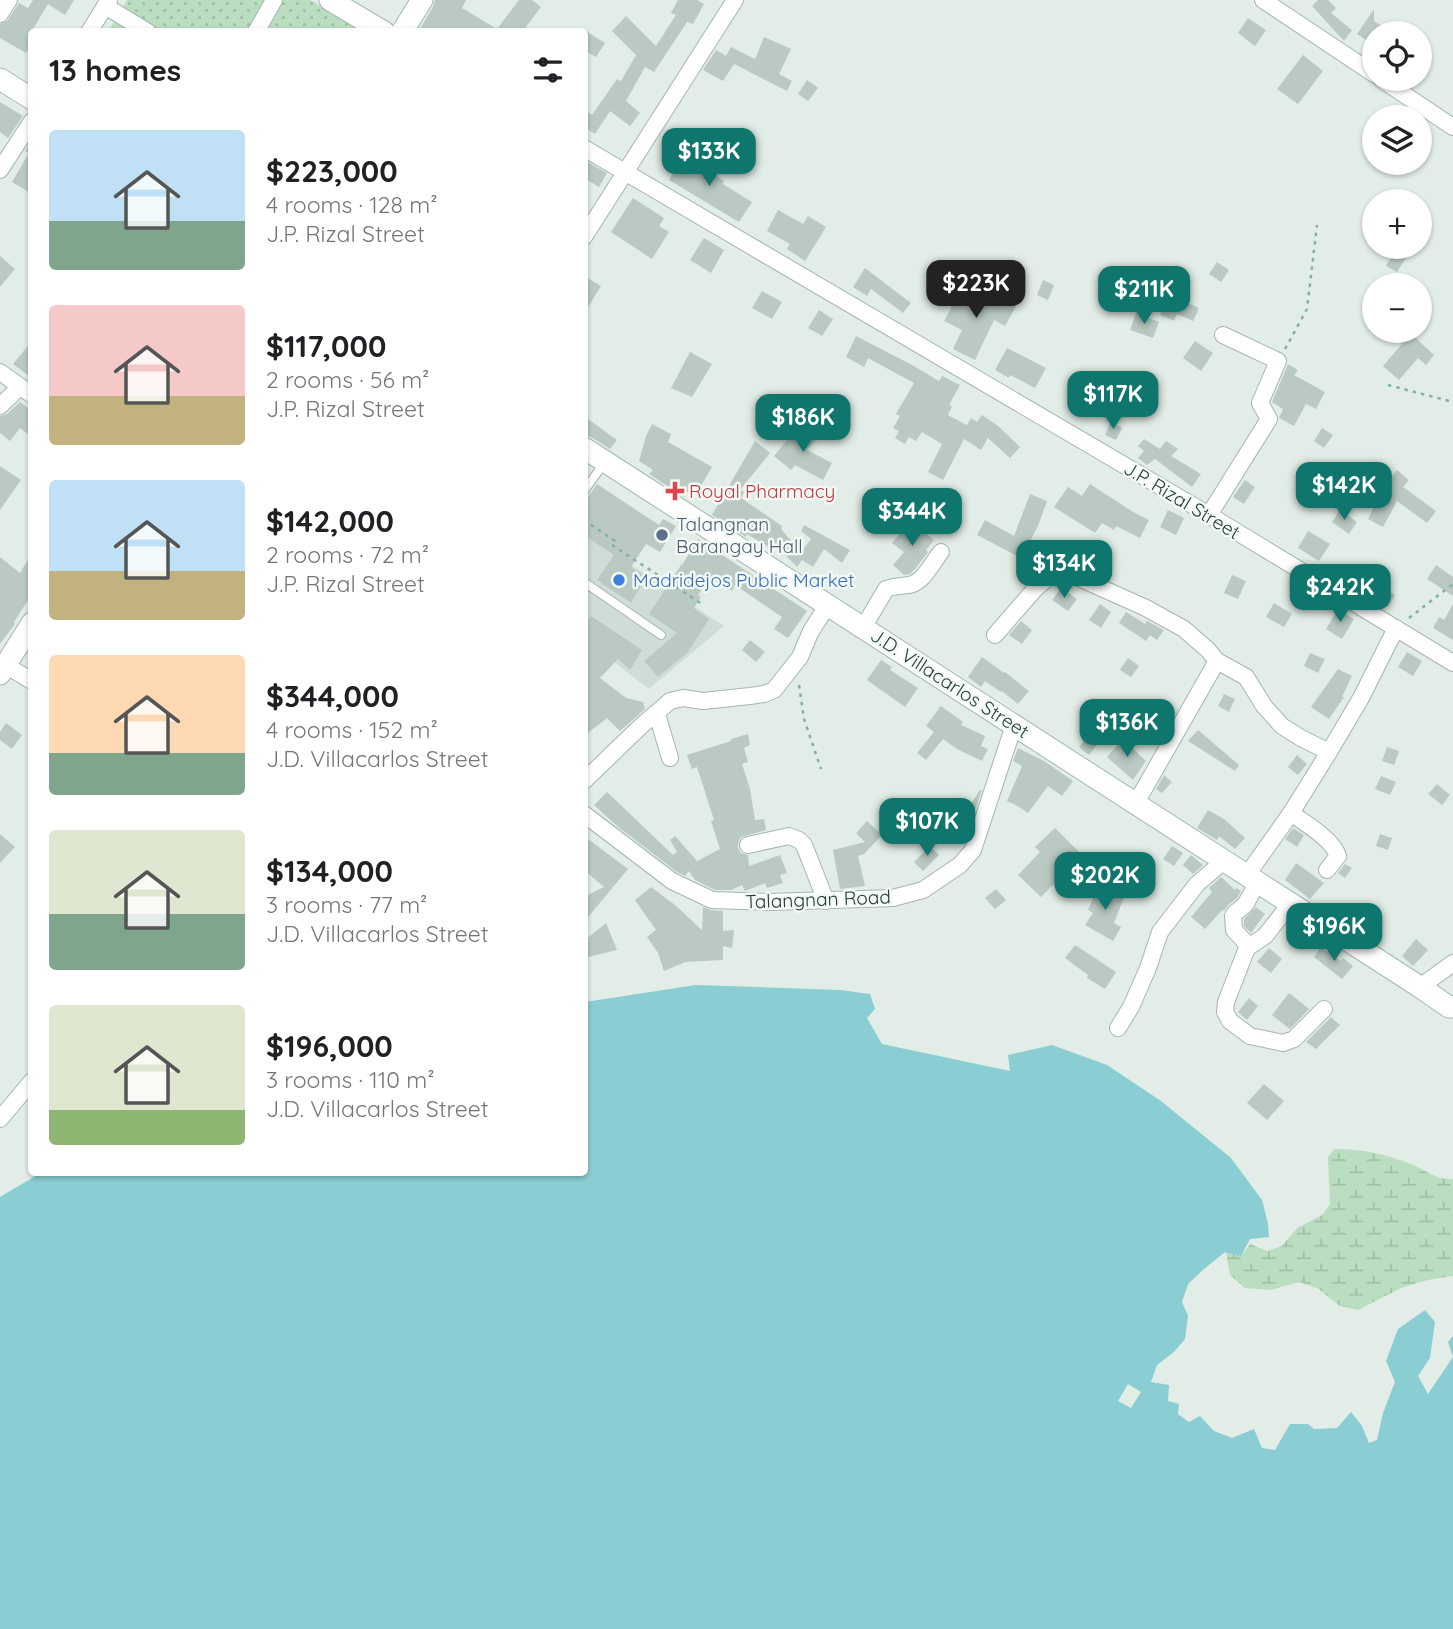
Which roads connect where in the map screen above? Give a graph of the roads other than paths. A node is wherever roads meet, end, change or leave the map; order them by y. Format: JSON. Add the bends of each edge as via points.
{"nodes":[{"id":1,"x":9,"y":0,"type":"edge"},
{"id":2,"x":274,"y":0,"type":"edge"},
{"id":3,"x":330,"y":0,"type":"edge"},
{"id":4,"x":422,"y":0,"type":"edge"},
{"id":5,"x":735,"y":0,"type":"edge"},
{"id":6,"x":1263,"y":0,"type":"edge"},
{"id":7,"x":107,"y":3,"type":"edge"},
{"id":8,"x":0,"y":14,"type":"edge"},
{"id":9,"x":91,"y":28,"type":"edge"},
{"id":10,"x":142,"y":28,"type":"edge"},
{"id":11,"x":258,"y":28,"type":"edge"},
{"id":12,"x":377,"y":28,"type":"edge"},
{"id":13,"x":404,"y":28,"type":"edge"},
{"id":14,"x":1362,"y":66,"type":"edge"},
{"id":15,"x":0,"y":79,"type":"edge"},
{"id":16,"x":1399,"y":91,"type":"edge"},
{"id":17,"x":28,"y":96,"type":"edge"},
{"id":18,"x":28,"y":127,"type":"edge"},
{"id":19,"x":1453,"y":127,"type":"edge"},
{"id":20,"x":588,"y":150,"type":"edge"},
{"id":21,"x":0,"y":170,"type":"edge"},
{"id":22,"x":626,"y":172,"type":"junction"},
{"id":23,"x":588,"y":231,"type":"edge"},
{"id":24,"x":1223,"y":335,"type":"dead end"},
{"id":25,"x":0,"y":372,"type":"edge"},
{"id":26,"x":26,"y":391,"type":"edge"},
{"id":27,"x":0,"y":405,"type":"edge"},
{"id":28,"x":588,"y":450,"type":"edge"},
{"id":29,"x":605,"y":461,"type":"junction"},
{"id":30,"x":588,"y":485,"type":"edge"},
{"id":31,"x":1209,"y":516,"type":"junction"},
{"id":32,"x":941,"y":552,"type":"dead end"},
{"id":33,"x":588,"y":585,"type":"edge"},
{"id":34,"x":828,"y":605,"type":"junction"},
{"id":35,"x":863,"y":628,"type":"junction"},
{"id":36,"x":1396,"y":628,"type":"junction"},
{"id":37,"x":28,"y":629,"type":"edge"},
{"id":38,"x":661,"y":635,"type":"dead end"},
{"id":39,"x":995,"y":635,"type":"dead end"},
{"id":40,"x":1217,"y":661,"type":"junction"},
{"id":41,"x":1453,"y":663,"type":"edge"},
{"id":42,"x":2,"y":667,"type":"edge"},
{"id":43,"x":28,"y":679,"type":"edge"},
{"id":44,"x":657,"y":714,"type":"junction"},
{"id":45,"x":1014,"y":725,"type":"junction"},
{"id":46,"x":1329,"y":752,"type":"junction"},
{"id":47,"x":670,"y":758,"type":"dead end"},
{"id":48,"x":588,"y":777,"type":"edge"},
{"id":49,"x":1136,"y":803,"type":"junction"},
{"id":50,"x":1291,"y":813,"type":"junction"},
{"id":51,"x":588,"y":817,"type":"edge"},
{"id":52,"x":748,"y":845,"type":"dead end"},
{"id":53,"x":1225,"y":860,"type":"junction"},
{"id":54,"x":1327,"y":870,"type":"dead end"},
{"id":55,"x":1253,"y":878,"type":"junction"},
{"id":56,"x":826,"y":901,"type":"junction"},
{"id":57,"x":1291,"y":903,"type":"junction"},
{"id":58,"x":1247,"y":948,"type":"junction"},
{"id":59,"x":1453,"y":963,"type":"edge"},
{"id":60,"x":1420,"y":986,"type":"junction"},
{"id":61,"x":1453,"y":1007,"type":"edge"},
{"id":62,"x":1324,"y":1009,"type":"dead end"},
{"id":63,"x":1118,"y":1028,"type":"dead end"},
{"id":64,"x":28,"y":1086,"type":"edge"},
{"id":65,"x":0,"y":1119,"type":"edge"}],
"edges":[{"from":1,"to":8,"type":"street"},
{"from":2,"to":11,"type":"street"},
{"from":3,"to":12,"type":"street"},
{"from":4,"to":13,"type":"street"},
{"from":5,"to":22,"type":"street"},
{"from":6,"to":14,"type":"street"},
{"from":7,"to":9,"type":"street"},
{"from":7,"to":10,"type":"street"},
{"from":15,"to":17,"type":"street"},
{"from":16,"to":19,"type":"street"},
{"from":18,"to":21,"type":"street"},
{"from":20,"to":22,"type":"street","name":"J.P. Rizal Street"},
{"from":22,"to":23,"type":"street"},
{"from":22,"to":31,"type":"street","name":"J.P. Rizal Street"},
{"from":24,"to":31,"type":"street","via":[[1278,361],[1260,403],[1269,419]]},
{"from":25,"to":26,"type":"street"},
{"from":26,"to":27,"type":"street"},
{"from":28,"to":29,"type":"street","name":"J.D. Villacarlos Street"},
{"from":29,"to":30,"type":"lane"},
{"from":29,"to":34,"type":"street","name":"J.D. Villacarlos Street"},
{"from":31,"to":36,"type":"street","name":"J.P. Rizal Street"},
{"from":32,"to":35,"type":"street","via":[[920,580],[886,589]]},
{"from":33,"to":38,"type":"lane"},
{"from":34,"to":35,"type":"street","name":"J.D. Villacarlos Street"},
{"from":34,"to":44,"type":"street","via":[[800,657],[774,690],[704,701],[683,698],[670,701]]},
{"from":35,"to":45,"type":"street","name":"J.D. Villacarlos Street"},
{"from":36,"to":41,"type":"street","name":"J.P. Rizal Street"},
{"from":36,"to":46,"type":"street"},
{"from":37,"to":42,"type":"street"},
{"from":39,"to":40,"type":"street","via":[[1035,589],[1059,574],[1146,608],[1184,629]]},
{"from":40,"to":46,"type":"street","via":[[1246,677],[1282,726]]},
{"from":40,"to":49,"type":"street"},
{"from":42,"to":43,"type":"street"},
{"from":44,"to":47,"type":"street"},
{"from":44,"to":48,"type":"street"},
{"from":45,"to":49,"type":"street","name":"J.D. Villacarlos Street"},
{"from":45,"to":56,"type":"street","name":"Talangnan Road","via":[[973,850],[960,864],[923,890],[893,898]]},
{"from":46,"to":50,"type":"street"},
{"from":49,"to":53,"type":"street","name":"J.D. Villacarlos Street"},
{"from":50,"to":54,"type":"street","via":[[1336,850],[1338,856]]},
{"from":50,"to":55,"type":"street"},
{"from":51,"to":56,"type":"street","name":"Talangnan Road","via":[[672,881],[712,900]]},
{"from":52,"to":56,"type":"street","via":[[789,836],[799,840]]},
{"from":53,"to":55,"type":"street","name":"J.D. Villacarlos Street"},
{"from":53,"to":63,"type":"street","via":[[1196,884],[1160,932]]},
{"from":55,"to":57,"type":"street","name":"J.D. Villacarlos Street"},
{"from":55,"to":58,"type":"street","via":[[1245,905],[1233,916],[1234,930]]},
{"from":57,"to":58,"type":"street","via":[[1265,936]]},
{"from":57,"to":60,"type":"street","name":"J.D. Villacarlos Street"},
{"from":58,"to":62,"type":"street","via":[[1226,1002],[1230,1021],[1250,1036],[1283,1043],[1294,1039]]},
{"from":59,"to":60,"type":"street"},
{"from":60,"to":61,"type":"street","name":"J.D. Villacarlos Street"},
{"from":64,"to":65,"type":"street"}]}
